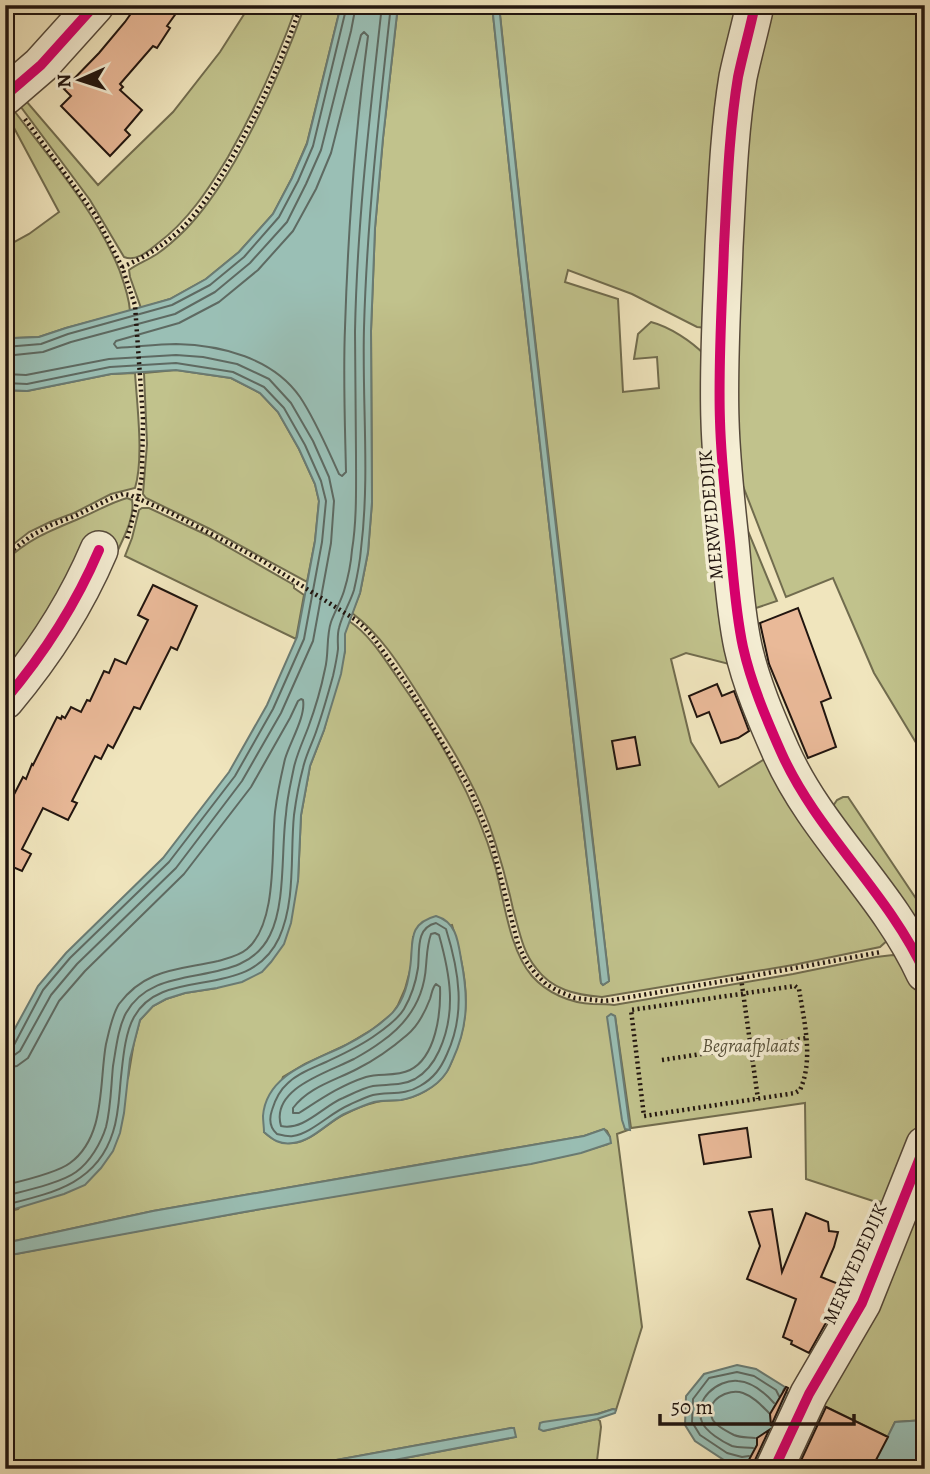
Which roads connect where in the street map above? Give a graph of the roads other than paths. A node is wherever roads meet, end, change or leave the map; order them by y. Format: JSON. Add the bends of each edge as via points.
{"nodes":[{"id":1,"x":95,"y":5,"type":"edge"},
{"id":2,"x":755,"y":5,"type":"edge"},
{"id":3,"x":6,"y":96,"type":"edge"},
{"id":4,"x":112,"y":546,"type":"road end"},
{"id":5,"x":5,"y":700,"type":"edge"},
{"id":6,"x":919,"y":960,"type":"edge"},
{"id":7,"x":925,"y":1145,"type":"edge"},
{"id":8,"x":774,"y":1469,"type":"edge"}],
"edges":[{"from":1,"to":3,"type":"street"},
{"from":2,"to":6,"type":"street","name":"MERWEDEDIJK","via":[[733,121],[720,355],[724,486],[743,646],[794,780]]},
{"from":4,"to":5,"type":"street"},
{"from":7,"to":8,"type":"street","name":"MERWEDEDIJK","via":[[862,1303]]}]}
